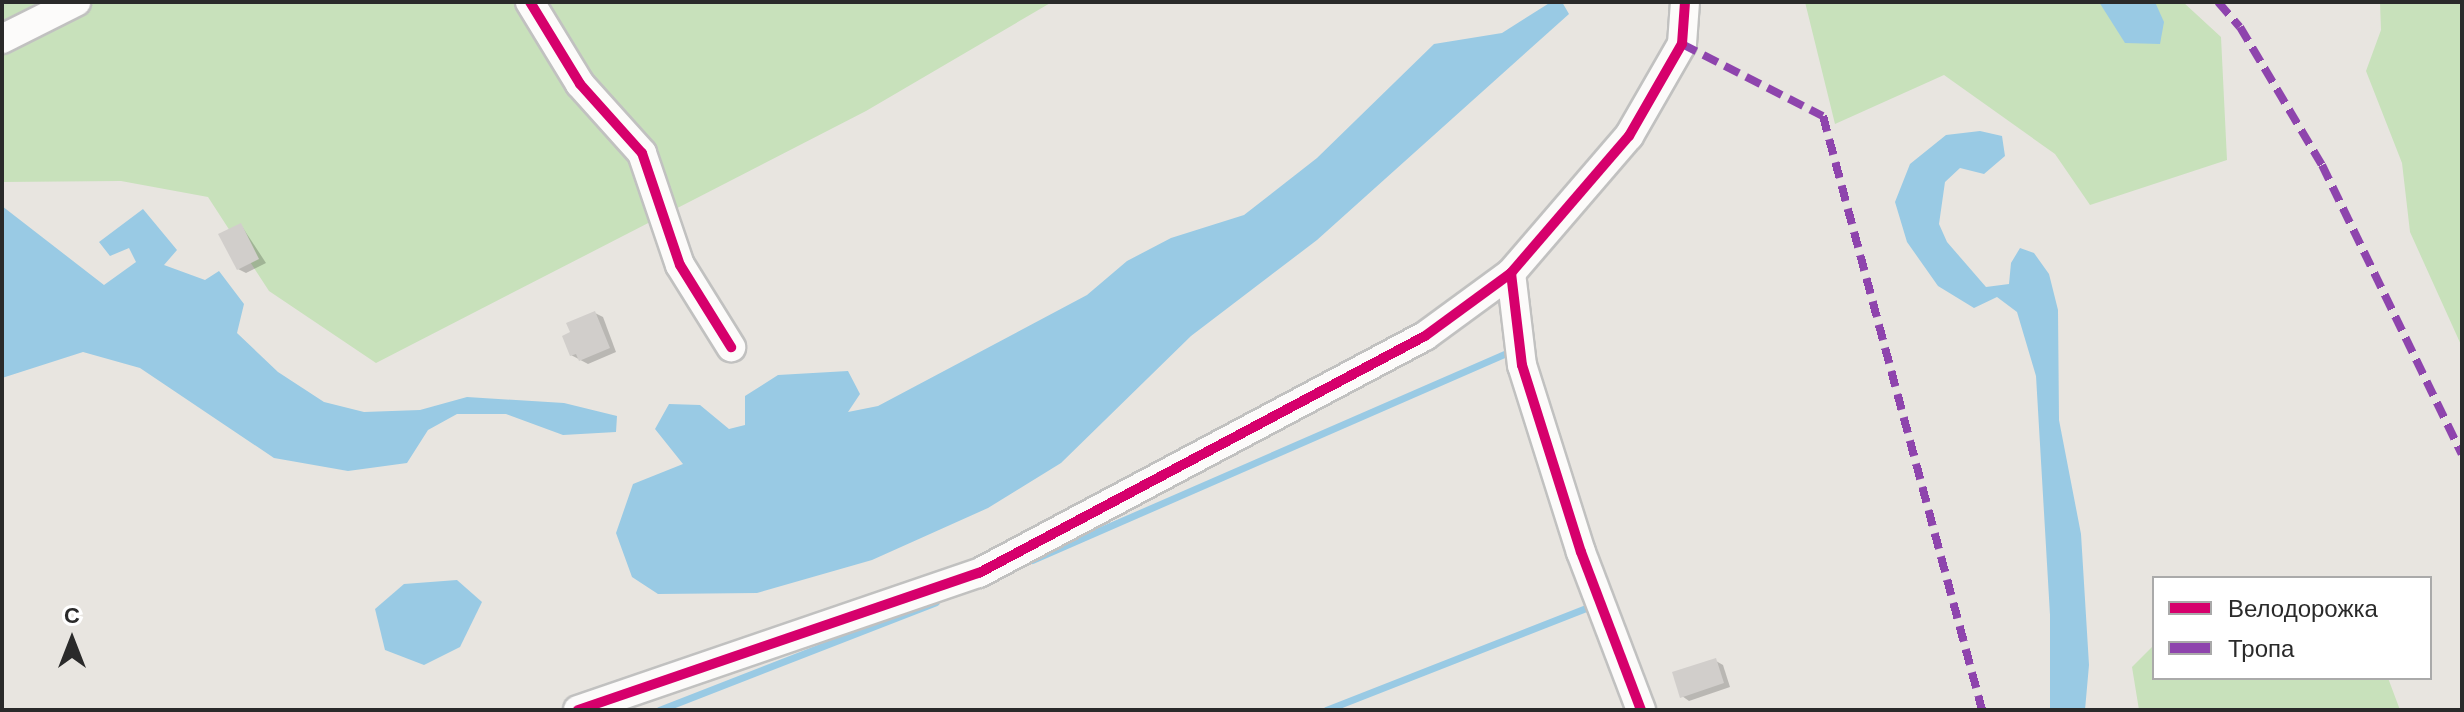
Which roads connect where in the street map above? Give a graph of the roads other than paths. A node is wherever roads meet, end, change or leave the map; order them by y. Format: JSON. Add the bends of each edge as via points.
{"nodes":[{"id":1,"x":76,"y":2,"type":"edge"},
{"id":2,"x":1685,"y":2,"type":"edge"},
{"id":3,"x":539,"y":5,"type":"edge"},
{"id":4,"x":2,"y":39,"type":"edge"},
{"id":5,"x":1511,"y":273,"type":"junction"},
{"id":6,"x":731,"y":347,"type":"dead end"},
{"id":7,"x":614,"y":705,"type":"edge"},
{"id":8,"x":578,"y":710,"type":"edge"},
{"id":9,"x":1641,"y":710,"type":"edge"}],
"edges":[{"from":1,"to":4,"type":"street"},
{"from":2,"to":5,"type":"street","via":[[1682,44],[1629,136]]},
{"from":3,"to":6,"type":"street","via":[[580,84],[642,153],[680,265]]},
{"from":5,"to":7,"type":"street","via":[[1425,336],[979,573]]},
{"from":5,"to":9,"type":"street","via":[[1522,365],[1581,552]]},
{"from":7,"to":8,"type":"street"}]}
